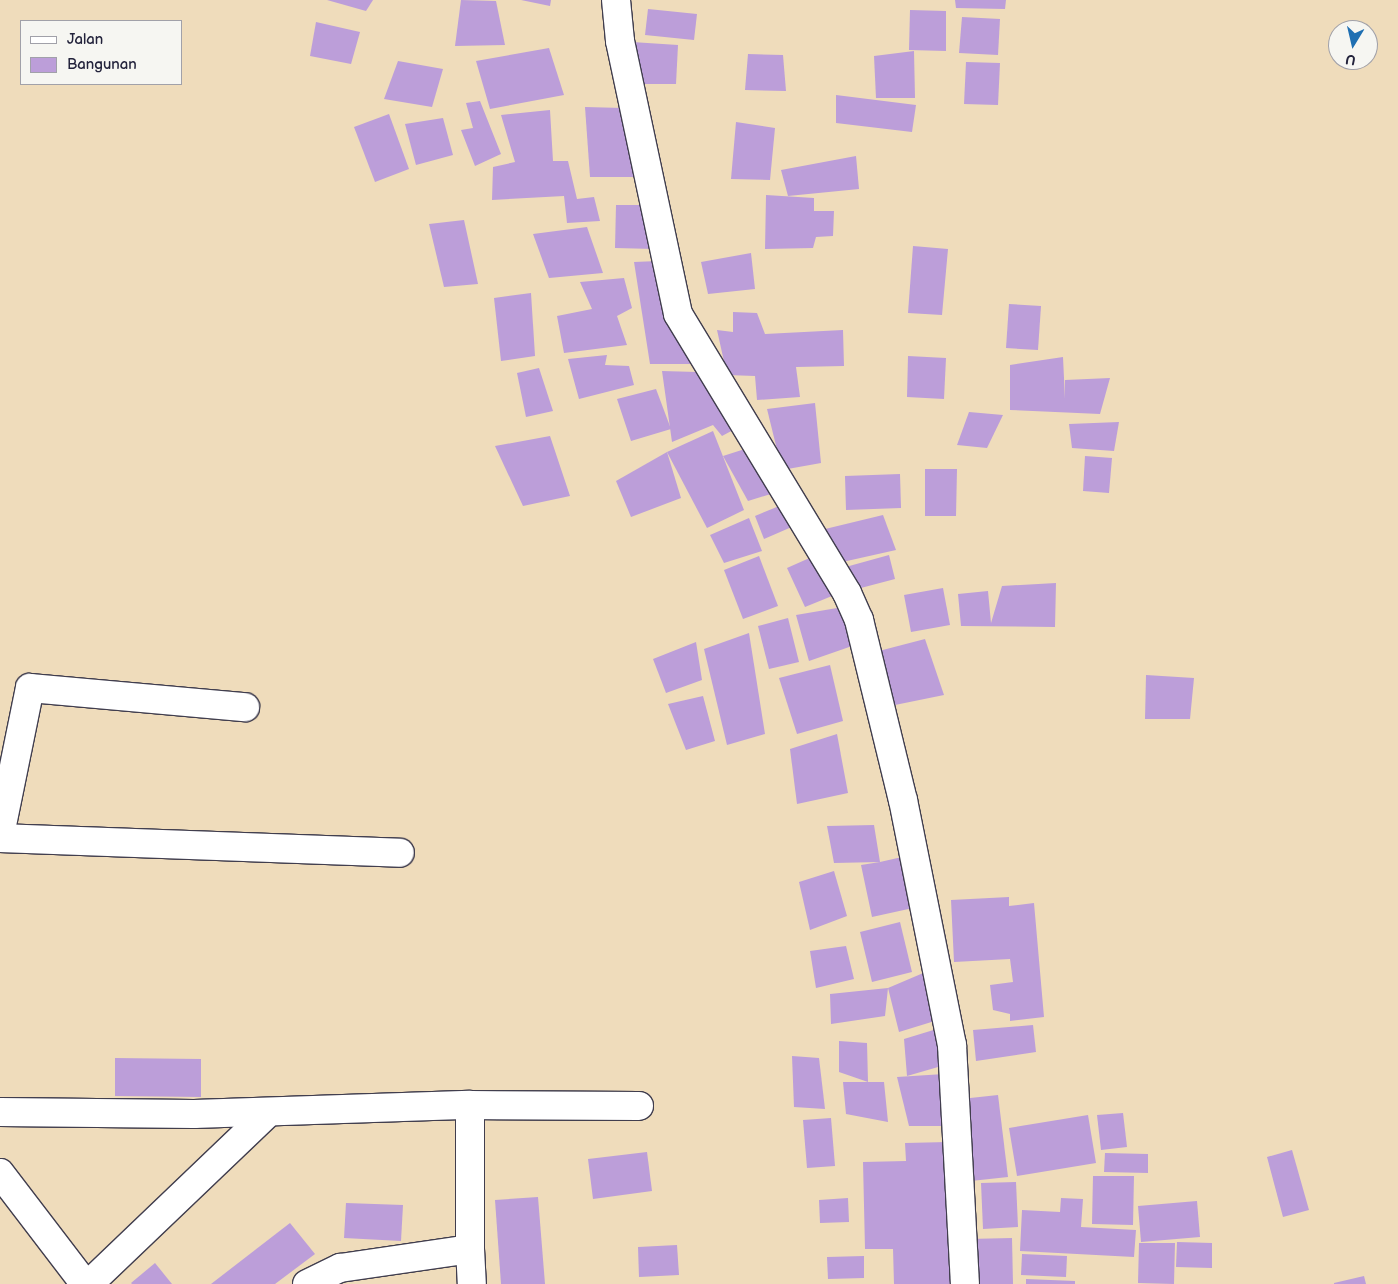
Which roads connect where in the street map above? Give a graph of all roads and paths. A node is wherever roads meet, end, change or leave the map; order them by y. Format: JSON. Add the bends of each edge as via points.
{"nodes":[{"id":1,"x":616,"y":0,"type":"edge"},
{"id":2,"x":245,"y":707,"type":"dead end"},
{"id":3,"x":0,"y":837,"type":"edge"},
{"id":4,"x":400,"y":853,"type":"dead end"},
{"id":5,"x":470,"y":1105,"type":"junction"},
{"id":6,"x":639,"y":1106,"type":"dead end"},
{"id":7,"x":0,"y":1112,"type":"edge"},
{"id":8,"x":269,"y":1112,"type":"junction"},
{"id":9,"x":0,"y":1173,"type":"edge"},
{"id":10,"x":470,"y":1249,"type":"junction"},
{"id":11,"x":87,"y":1284,"type":"edge"},
{"id":12,"x":307,"y":1284,"type":"edge"},
{"id":13,"x":472,"y":1284,"type":"edge"},
{"id":14,"x":965,"y":1284,"type":"edge"}],
"edges":[{"from":1,"to":14,"type":"street","via":[[620,41],[678,314],[847,593],[859,620],[902,800],[952,1045]]},
{"from":2,"to":3,"type":"street","via":[[30,688]]},
{"from":3,"to":4,"type":"street"},
{"from":5,"to":6,"type":"street"},
{"from":5,"to":8,"type":"street"},
{"from":5,"to":10,"type":"street"},
{"from":7,"to":8,"type":"street"},
{"from":8,"to":11,"type":"street"},
{"from":9,"to":11,"type":"street"},
{"from":10,"to":12,"type":"street","via":[[340,1268]]},
{"from":10,"to":13,"type":"street"}]}
